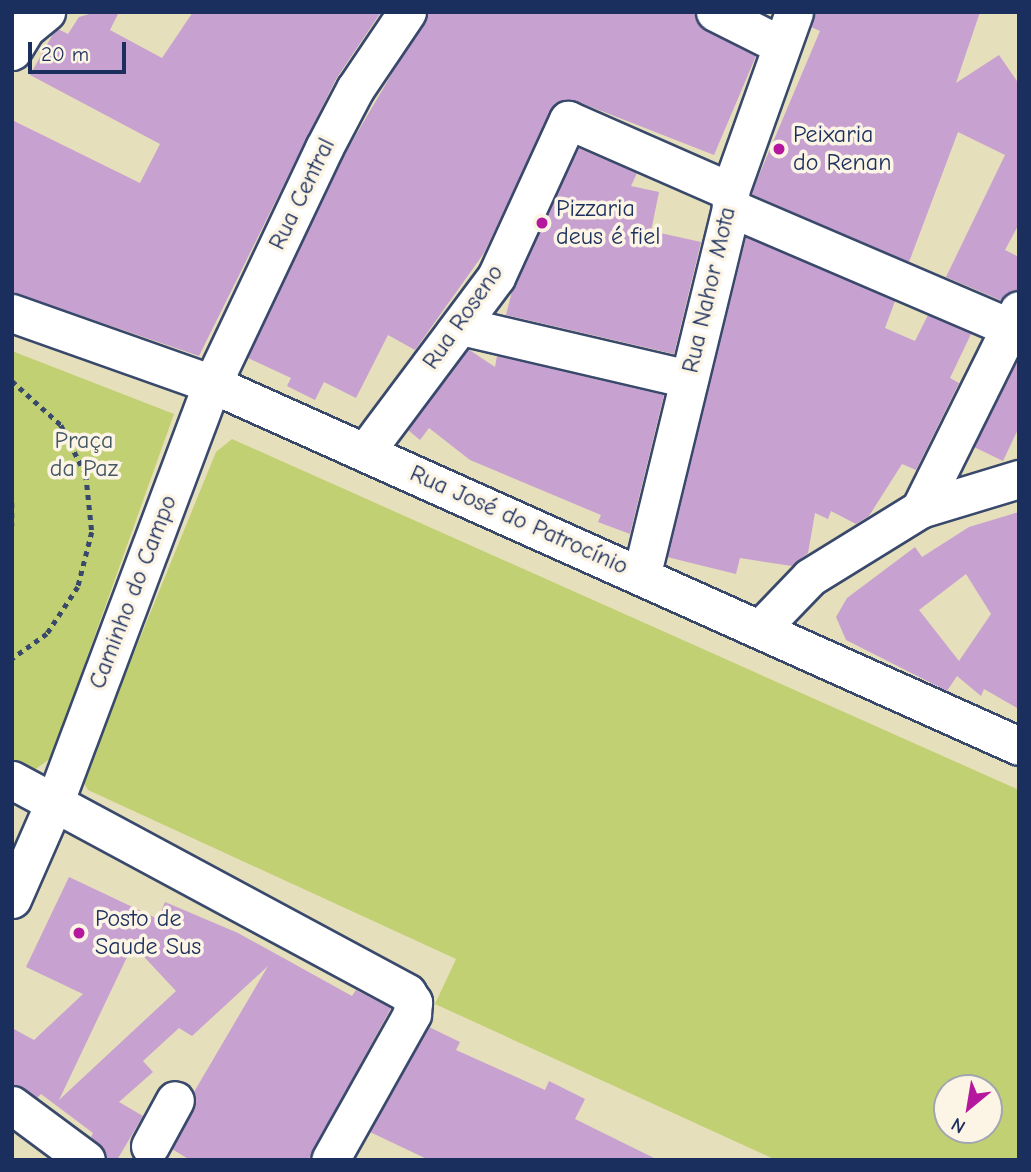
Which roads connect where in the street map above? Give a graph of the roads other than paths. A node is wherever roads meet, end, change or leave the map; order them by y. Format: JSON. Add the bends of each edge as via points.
{"nodes":[{"id":1,"x":46,"y":12,"type":"edge"},
{"id":2,"x":407,"y":12,"type":"edge"},
{"id":3,"x":715,"y":12,"type":"edge"},
{"id":4,"x":788,"y":28,"type":"edge"},
{"id":5,"x":12,"y":51,"type":"edge"},
{"id":6,"x":731,"y":200,"type":"junction"},
{"id":7,"x":12,"y":313,"type":"edge"},
{"id":8,"x":1014,"y":319,"type":"edge"},
{"id":9,"x":461,"y":326,"type":"junction"},
{"id":10,"x":689,"y":379,"type":"junction"},
{"id":11,"x":212,"y":384,"type":"junction"},
{"id":12,"x":365,"y":452,"type":"junction"},
{"id":13,"x":1019,"y":479,"type":"edge"},
{"id":14,"x":920,"y":509,"type":"junction"},
{"id":15,"x":642,"y":573,"type":"junction"},
{"id":16,"x":760,"y":629,"type":"junction"},
{"id":17,"x":1019,"y":746,"type":"edge"},
{"id":18,"x":12,"y":780,"type":"edge"},
{"id":19,"x":55,"y":801,"type":"junction"},
{"id":20,"x":12,"y":899,"type":"edge"},
{"id":21,"x":175,"y":1100,"type":"dead end"},
{"id":22,"x":12,"y":1105,"type":"edge"},
{"id":23,"x":155,"y":1155,"type":"edge"},
{"id":24,"x":86,"y":1160,"type":"edge"},
{"id":25,"x":330,"y":1160,"type":"edge"}],
"edges":[{"from":1,"to":5,"type":"street","via":[[26,28]]},
{"from":2,"to":11,"type":"street","name":"Rua Central","via":[[355,89],[324,148]]},
{"from":3,"to":4,"type":"street"},
{"from":4,"to":6,"type":"street","name":"Rua Nahor Mota"},
{"from":6,"to":8,"type":"street"},
{"from":6,"to":9,"type":"street","name":"Rua Roseno","via":[[568,120],[496,277]]},
{"from":6,"to":10,"type":"street","name":"Rua Nahor Mota"},
{"from":7,"to":11,"type":"street","name":"Rua José do Patrocínio"},
{"from":8,"to":14,"type":"street"},
{"from":9,"to":10,"type":"street"},
{"from":9,"to":12,"type":"street","name":"Rua Roseno"},
{"from":10,"to":15,"type":"street","name":"Rua Nahor Mota"},
{"from":11,"to":12,"type":"street","name":"Rua José do Patrocínio"},
{"from":11,"to":19,"type":"street","name":"Caminho do Campo"},
{"from":12,"to":15,"type":"street","name":"Rua José do Patrocínio"},
{"from":13,"to":14,"type":"street"},
{"from":14,"to":16,"type":"street","via":[[810,577]]},
{"from":15,"to":16,"type":"street","name":"Rua José do Patrocínio"},
{"from":16,"to":17,"type":"street","name":"Rua José do Patrocínio"},
{"from":18,"to":19,"type":"street"},
{"from":19,"to":20,"type":"street","name":"Caminho do Campo"},
{"from":19,"to":25,"type":"street","via":[[396,985],[413,1002],[412,1014]]},
{"from":21,"to":23,"type":"street"},
{"from":22,"to":24,"type":"street"}]}
